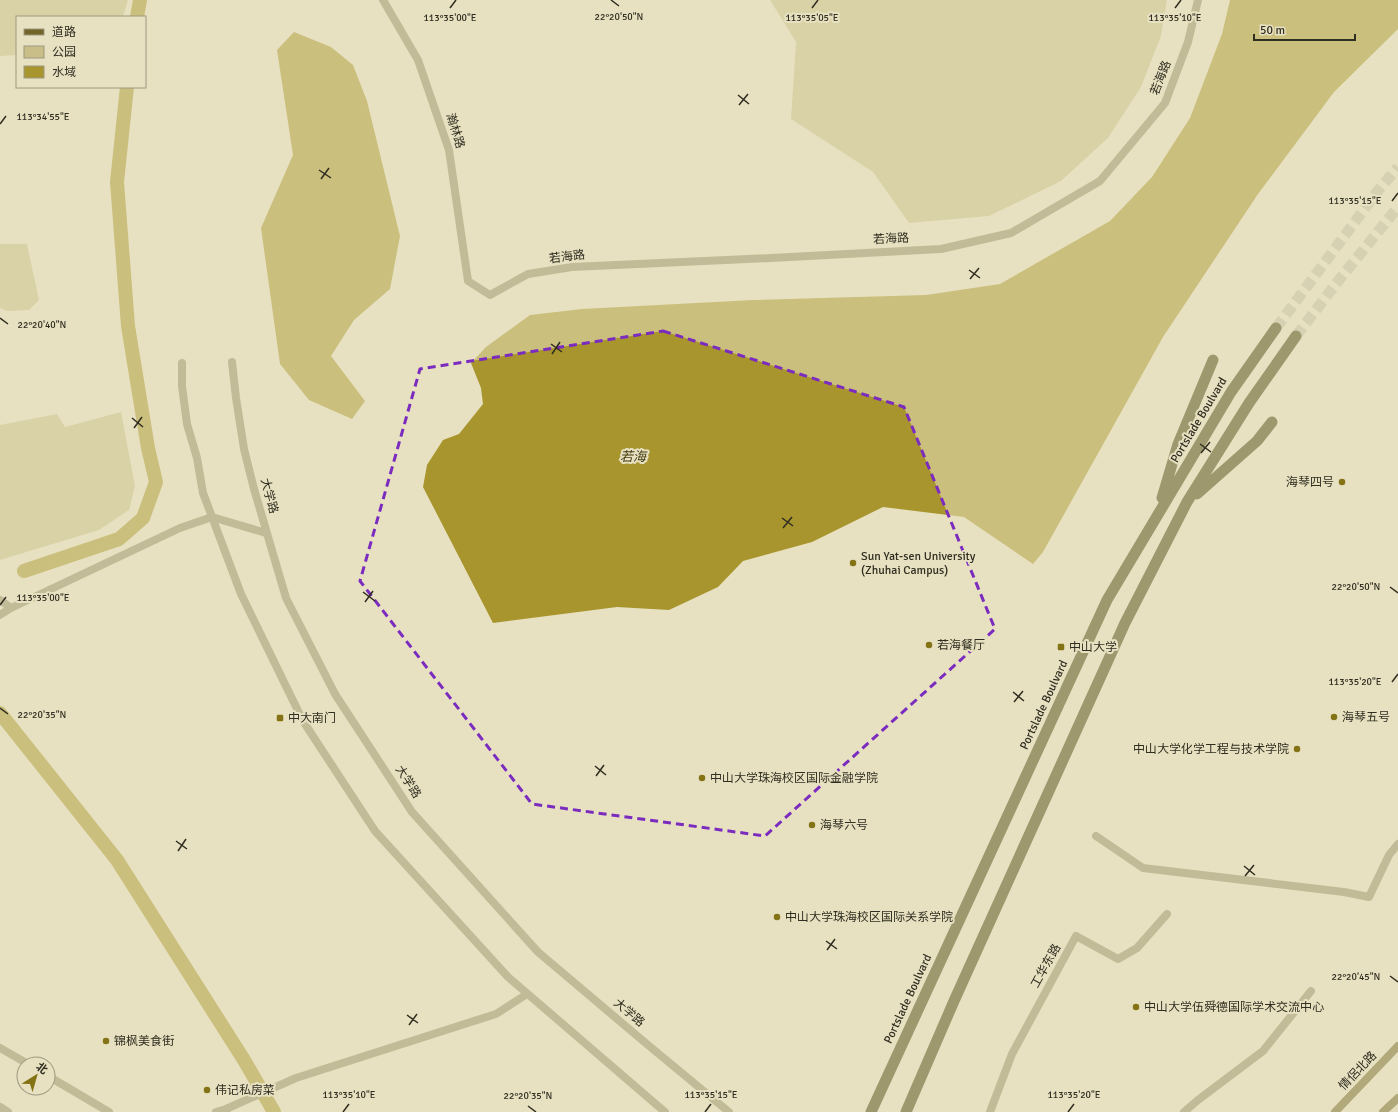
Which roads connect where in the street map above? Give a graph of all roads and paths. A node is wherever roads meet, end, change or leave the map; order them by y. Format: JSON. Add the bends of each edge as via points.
{"nodes":[{"id":1,"x":383,"y":0,"type":"edge"},
{"id":2,"x":1198,"y":0,"type":"edge"},
{"id":3,"x":468,"y":281,"type":"joint"},
{"id":4,"x":1276,"y":328,"type":"tunnel mouth"},
{"id":5,"x":1296,"y":336,"type":"tunnel mouth"},
{"id":6,"x":1213,"y":360,"type":"dead end"},
{"id":7,"x":232,"y":362,"type":"dead end"},
{"id":8,"x":182,"y":363,"type":"dead end"},
{"id":9,"x":1272,"y":422,"type":"dead end"},
{"id":10,"x":1187,"y":502,"type":"junction"},
{"id":11,"x":1158,"y":514,"type":"junction"},
{"id":12,"x":212,"y":517,"type":"junction"},
{"id":13,"x":266,"y":533,"type":"junction"},
{"id":14,"x":0,"y":600,"type":"edge"},
{"id":15,"x":11,"y":608,"type":"junction"},
{"id":16,"x":0,"y":615,"type":"edge"},
{"id":17,"x":1096,"y":836,"type":"dead end"},
{"id":18,"x":1398,"y":844,"type":"edge"},
{"id":19,"x":1167,"y":914,"type":"dead end"},
{"id":20,"x":1311,"y":990,"type":"dead end"},
{"id":21,"x":528,"y":994,"type":"junction"},
{"id":22,"x":1398,"y":1046,"type":"edge"},
{"id":23,"x":0,"y":1048,"type":"edge"},
{"id":24,"x":16,"y":1057,"type":"edge"},
{"id":25,"x":56,"y":1081,"type":"edge"},
{"id":26,"x":1398,"y":1098,"type":"edge"},
{"id":27,"x":0,"y":1107,"type":"edge"},
{"id":28,"x":227,"y":1111,"type":"edge"},
{"id":29,"x":8,"y":1112,"type":"edge"},
{"id":30,"x":109,"y":1112,"type":"edge"},
{"id":31,"x":216,"y":1112,"type":"edge"},
{"id":32,"x":665,"y":1112,"type":"edge"},
{"id":33,"x":729,"y":1112,"type":"edge"},
{"id":34,"x":871,"y":1112,"type":"edge"},
{"id":35,"x":906,"y":1112,"type":"edge"},
{"id":36,"x":990,"y":1112,"type":"edge"},
{"id":37,"x":1184,"y":1112,"type":"edge"},
{"id":38,"x":1335,"y":1112,"type":"edge"},
{"id":39,"x":1383,"y":1112,"type":"edge"}],
"edges":[{"from":1,"to":3,"type":"street","name":"瀚林路","via":[[418,60],[449,150]]},
{"from":2,"to":3,"type":"street","name":"若海路","via":[[1188,42],[1165,103],[1100,181],[1011,233],[941,248],[572,267],[528,274],[490,295]]},
{"from":4,"to":11,"type":"highway","name":"Portslade Boulvard","via":[[1231,392]]},
{"from":5,"to":10,"type":"highway","via":[[1249,403]]},
{"from":6,"to":11,"type":"highway","via":[[1178,444]]},
{"from":7,"to":13,"type":"street","name":"大学路","via":[[244,449]]},
{"from":8,"to":12,"type":"street","via":[[187,424],[203,492]]},
{"from":9,"to":10,"type":"highway","via":[[1257,441]]},
{"from":10,"to":35,"type":"highway","via":[[1126,623]]},
{"from":11,"to":34,"type":"highway","name":"Portslade Boulvard","via":[[1106,600]]},
{"from":12,"to":13,"type":"street"},
{"from":12,"to":15,"type":"street","via":[[180,528]]},
{"from":12,"to":21,"type":"street","via":[[240,594],[303,721],[375,831],[508,977]]},
{"from":13,"to":33,"type":"street","name":"大学路","via":[[286,598],[335,694],[412,812],[538,952]]},
{"from":14,"to":15,"type":"street"},
{"from":15,"to":16,"type":"street"},
{"from":17,"to":18,"type":"street","via":[[1143,868],[1369,897],[1389,855]]},
{"from":19,"to":36,"type":"street","name":"工华东路","via":[[1137,948],[1118,959],[1076,936],[1012,1054]]},
{"from":20,"to":37,"type":"street","via":[[1263,1051]]},
{"from":21,"to":28,"type":"street","via":[[496,1014],[296,1078]]},
{"from":21,"to":32,"type":"street"},
{"from":22,"to":38,"type":"main road","name":"情侶北路"},
{"from":23,"to":24,"type":"street"},
{"from":25,"to":30,"type":"street"},
{"from":26,"to":39,"type":"main road"},
{"from":27,"to":29,"type":"street"},
{"from":28,"to":31,"type":"street"}]}
